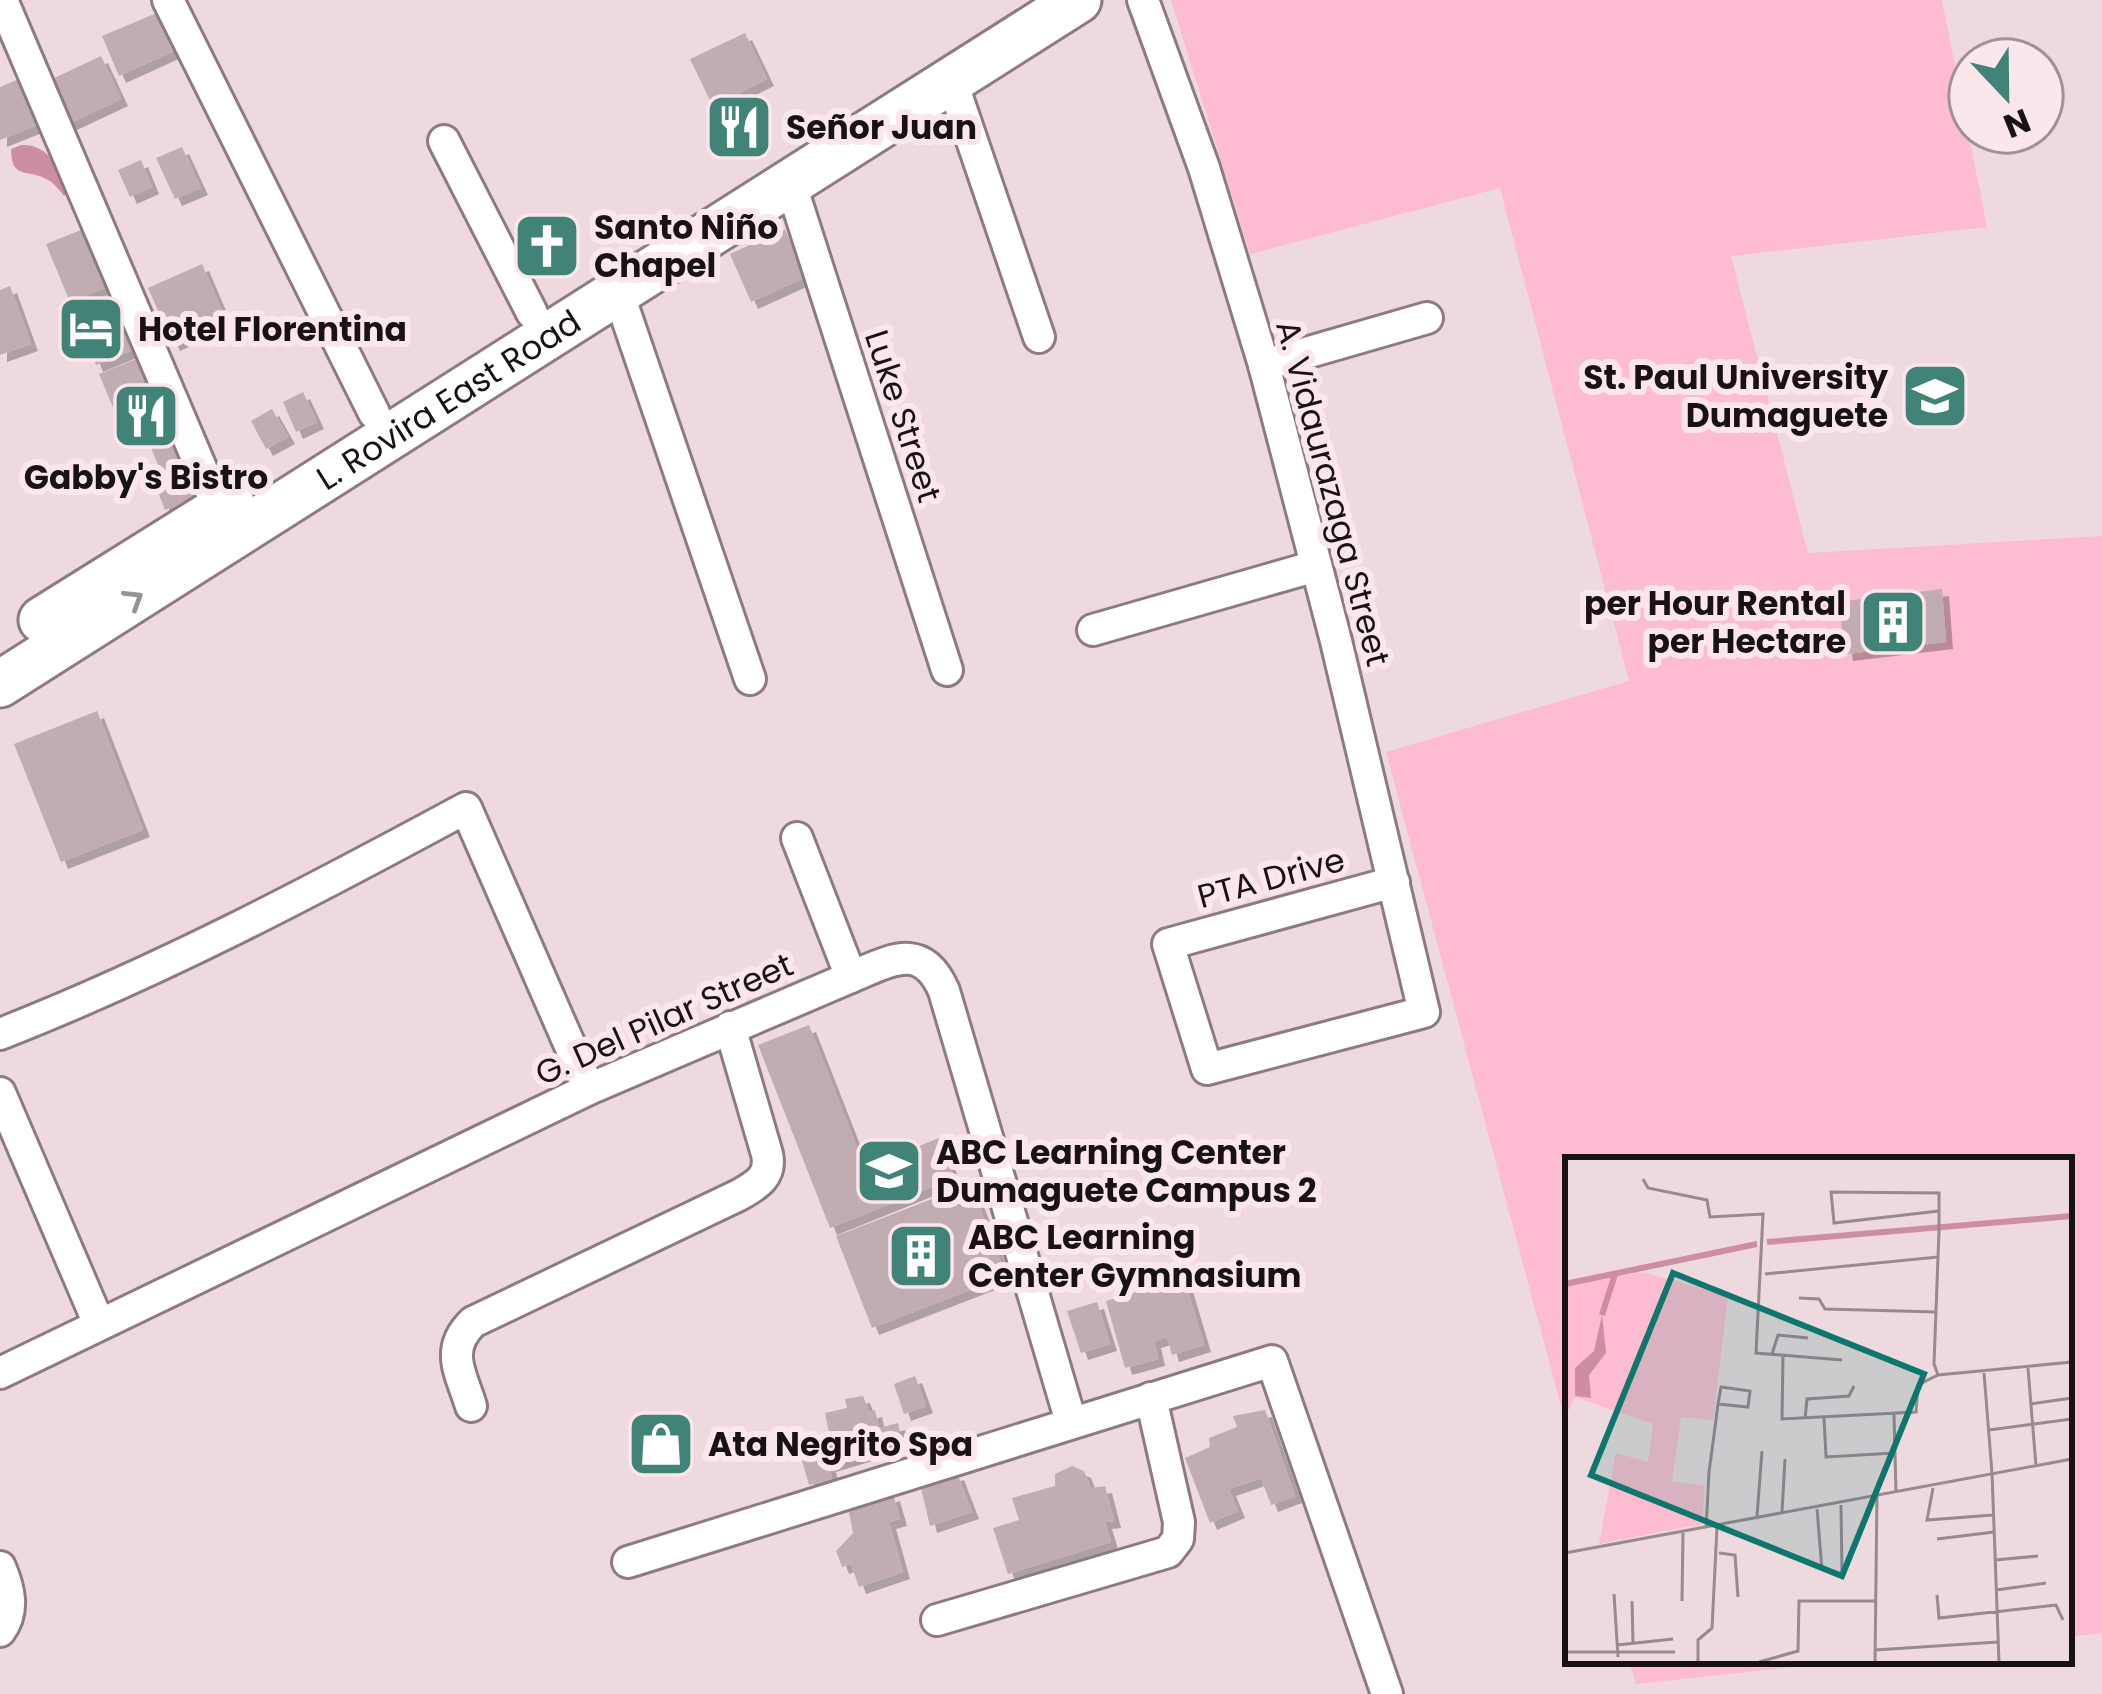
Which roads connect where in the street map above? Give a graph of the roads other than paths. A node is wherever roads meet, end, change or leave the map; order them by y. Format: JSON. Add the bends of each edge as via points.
{"nodes":[{"id":1,"x":168,"y":0,"type":"edge"},
{"id":2,"x":1031,"y":0,"type":"edge"},
{"id":3,"x":1078,"y":0,"type":"edge"},
{"id":4,"x":1143,"y":0,"type":"edge"},
{"id":5,"x":5,"y":7,"type":"dead end"},
{"id":6,"x":952,"y":82,"type":"junction"},
{"id":7,"x":853,"y":127,"type":"junction"},
{"id":8,"x":444,"y":141,"type":"dead end"},
{"id":9,"x":791,"y":184,"type":"junction"},
{"id":10,"x":575,"y":303,"type":"junction"},
{"id":11,"x":1427,"y":317,"type":"dead end"},
{"id":12,"x":1039,"y":337,"type":"dead end"},
{"id":13,"x":1264,"y":365,"type":"junction"},
{"id":14,"x":374,"y":413,"type":"junction"},
{"id":15,"x":312,"y":469,"type":"junction"},
{"id":16,"x":219,"y":510,"type":"junction"},
{"id":17,"x":1316,"y":566,"type":"junction"},
{"id":18,"x":1093,"y":631,"type":"dead end"},
{"id":19,"x":0,"y":647,"type":"edge"},
{"id":20,"x":946,"y":670,"type":"dead end"},
{"id":21,"x":750,"y":679,"type":"dead end"},
{"id":22,"x":0,"y":684,"type":"edge"},
{"id":23,"x":797,"y":838,"type":"dead end"},
{"id":24,"x":1394,"y":882,"type":"junction"},
{"id":25,"x":850,"y":977,"type":"junction"},
{"id":26,"x":1424,"y":1012,"type":"joint"},
{"id":27,"x":730,"y":1027,"type":"junction"},
{"id":28,"x":0,"y":1034,"type":"edge"},
{"id":29,"x":589,"y":1089,"type":"junction"},
{"id":30,"x":0,"y":1093,"type":"edge"},
{"id":31,"x":99,"y":1324,"type":"junction"},
{"id":32,"x":0,"y":1373,"type":"edge"},
{"id":33,"x":1150,"y":1398,"type":"junction"},
{"id":34,"x":471,"y":1406,"type":"dead end"},
{"id":35,"x":1071,"y":1422,"type":"junction"},
{"id":36,"x":628,"y":1562,"type":"dead end"},
{"id":37,"x":0,"y":1567,"type":"edge"},
{"id":38,"x":937,"y":1620,"type":"dead end"},
{"id":39,"x":0,"y":1630,"type":"edge"},
{"id":40,"x":1387,"y":1694,"type":"edge"}],
"edges":[{"from":1,"to":14,"type":"street"},
{"from":2,"to":7,"type":"main road","name":"L. Rovira East Road"},
{"from":3,"to":6,"type":"main road","name":"L. Rovira East Road"},
{"from":4,"to":13,"type":"street","name":"A. Vidaurazaga Street"},
{"from":5,"to":16,"type":"street"},
{"from":6,"to":7,"type":"main road","name":"L. Rovira East Road"},
{"from":6,"to":12,"type":"street"},
{"from":7,"to":9,"type":"main road","name":"L. Rovira East Road"},
{"from":7,"to":10,"type":"main road","name":"L. Rovira East Road"},
{"from":8,"to":10,"type":"street"},
{"from":9,"to":10,"type":"main road","name":"L. Rovira East Road"},
{"from":9,"to":20,"type":"street","name":"Luke Street"},
{"from":10,"to":14,"type":"main road","name":"L. Rovira East Road"},
{"from":10,"to":15,"type":"main road","name":"L. Rovira East Road"},
{"from":10,"to":21,"type":"street"},
{"from":11,"to":13,"type":"street"},
{"from":13,"to":17,"type":"street","name":"A. Vidaurazaga Street"},
{"from":14,"to":15,"type":"main road","name":"L. Rovira East Road"},
{"from":15,"to":16,"type":"main road","name":"L. Rovira East Road"},
{"from":22,"to":15,"type":"main road","name":"L. Rovira East Road","one_way":true},
{"from":16,"to":19,"type":"main road","name":"L. Rovira East Road"},
{"from":17,"to":18,"type":"street"},
{"from":17,"to":24,"type":"street","name":"A. Vidaurazaga Street"},
{"from":23,"to":25,"type":"street"},
{"from":24,"to":26,"type":"street","name":"A. Vidaurazaga Street"},
{"from":24,"to":26,"type":"street","name":"PTA Drive","via":[[1168,944],[1207,1069]]},
{"from":25,"to":27,"type":"street","name":"G. Del Pilar Street"},
{"from":25,"to":35,"type":"street","name":"G. Del Pilar Street","via":[[909,958],[937,974]]},
{"from":27,"to":29,"type":"street","name":"G. Del Pilar Street"},
{"from":27,"to":34,"type":"street","via":[[766,1174],[740,1195],[473,1322],[455,1348]]},
{"from":28,"to":29,"type":"street","via":[[221,937],[466,808]]},
{"from":29,"to":31,"type":"street","name":"G. Del Pilar Street"},
{"from":30,"to":31,"type":"street"},
{"from":31,"to":32,"type":"street","name":"G. Del Pilar Street"},
{"from":33,"to":35,"type":"street"},
{"from":33,"to":38,"type":"street","via":[[1179,1522],[1168,1552]]},
{"from":33,"to":40,"type":"street","via":[[1272,1361]]},
{"from":35,"to":36,"type":"street"},
{"from":37,"to":39,"type":"street","via":[[10,1601]]}]}
